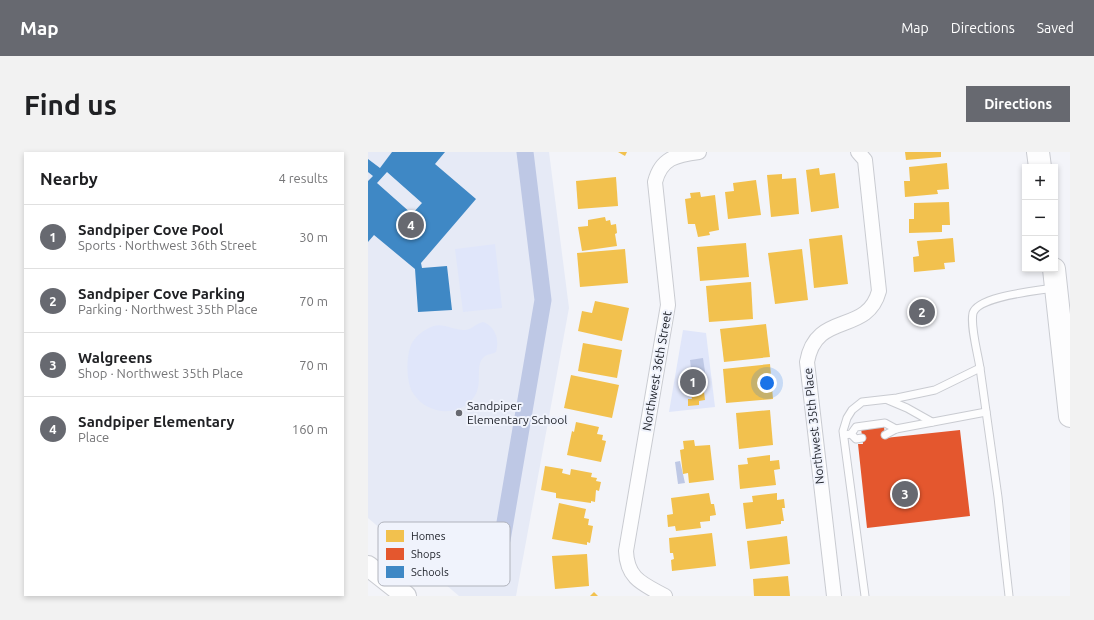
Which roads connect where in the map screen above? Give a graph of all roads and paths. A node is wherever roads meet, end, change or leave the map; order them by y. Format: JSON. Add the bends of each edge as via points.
{"nodes":[{"id":1,"x":699,"y":152,"type":"edge"},
{"id":2,"x":858,"y":152,"type":"edge"},
{"id":3,"x":1038,"y":152,"type":"edge"},
{"id":4,"x":1040,"y":164,"type":"edge"},
{"id":5,"x":1060,"y":281,"type":"edge"},
{"id":6,"x":980,"y":368,"type":"junction"},
{"id":7,"x":888,"y":399,"type":"junction"},
{"id":8,"x":986,"y":412,"type":"junction"},
{"id":9,"x":1070,"y":416,"type":"edge"},
{"id":10,"x":932,"y":422,"type":"junction"},
{"id":11,"x":896,"y":429,"type":"junction"},
{"id":12,"x":847,"y":435,"type":"junction"},
{"id":13,"x":885,"y":435,"type":"dead end"},
{"id":14,"x":862,"y":438,"type":"dead end"},
{"id":15,"x":368,"y":566,"type":"edge"},
{"id":16,"x":378,"y":574,"type":"edge"},
{"id":17,"x":393,"y":586,"type":"edge"},
{"id":18,"x":406,"y":596,"type":"edge"},
{"id":19,"x":665,"y":596,"type":"edge"},
{"id":20,"x":834,"y":596,"type":"edge"},
{"id":21,"x":865,"y":596,"type":"edge"},
{"id":22,"x":1009,"y":596,"type":"edge"}],
"edges":[{"from":1,"to":19,"type":"street","name":"Northwest 36th Street","via":[[672,157],[660,169],[656,178],[655,194],[668,305],[627,539],[627,563],[632,573],[638,581]]},
{"from":2,"to":20,"type":"street","name":"Northwest 35th Place","via":[[865,160],[879,291],[875,303],[868,311],[822,332],[814,341],[807,362]]},
{"from":3,"to":4,"type":"main road"},
{"from":5,"to":6,"type":"lane","via":[[998,298],[976,307],[973,322]]},
{"from":5,"to":9,"type":"main road"},
{"from":6,"to":7,"type":"lane","via":[[935,390]]},
{"from":6,"to":8,"type":"lane"},
{"from":7,"to":10,"type":"lane"},
{"from":7,"to":12,"type":"lane","via":[[862,402],[852,410],[844,424]]},
{"from":8,"to":10,"type":"lane"},
{"from":8,"to":22,"type":"lane"},
{"from":10,"to":11,"type":"lane"},
{"from":11,"to":12,"type":"lane","via":[[885,423],[856,427]]},
{"from":11,"to":13,"type":"lane"},
{"from":12,"to":14,"type":"lane","via":[[856,439]]},
{"from":12,"to":21,"type":"lane"},
{"from":15,"to":16,"type":"main road"},
{"from":17,"to":18,"type":"main road"}]}
